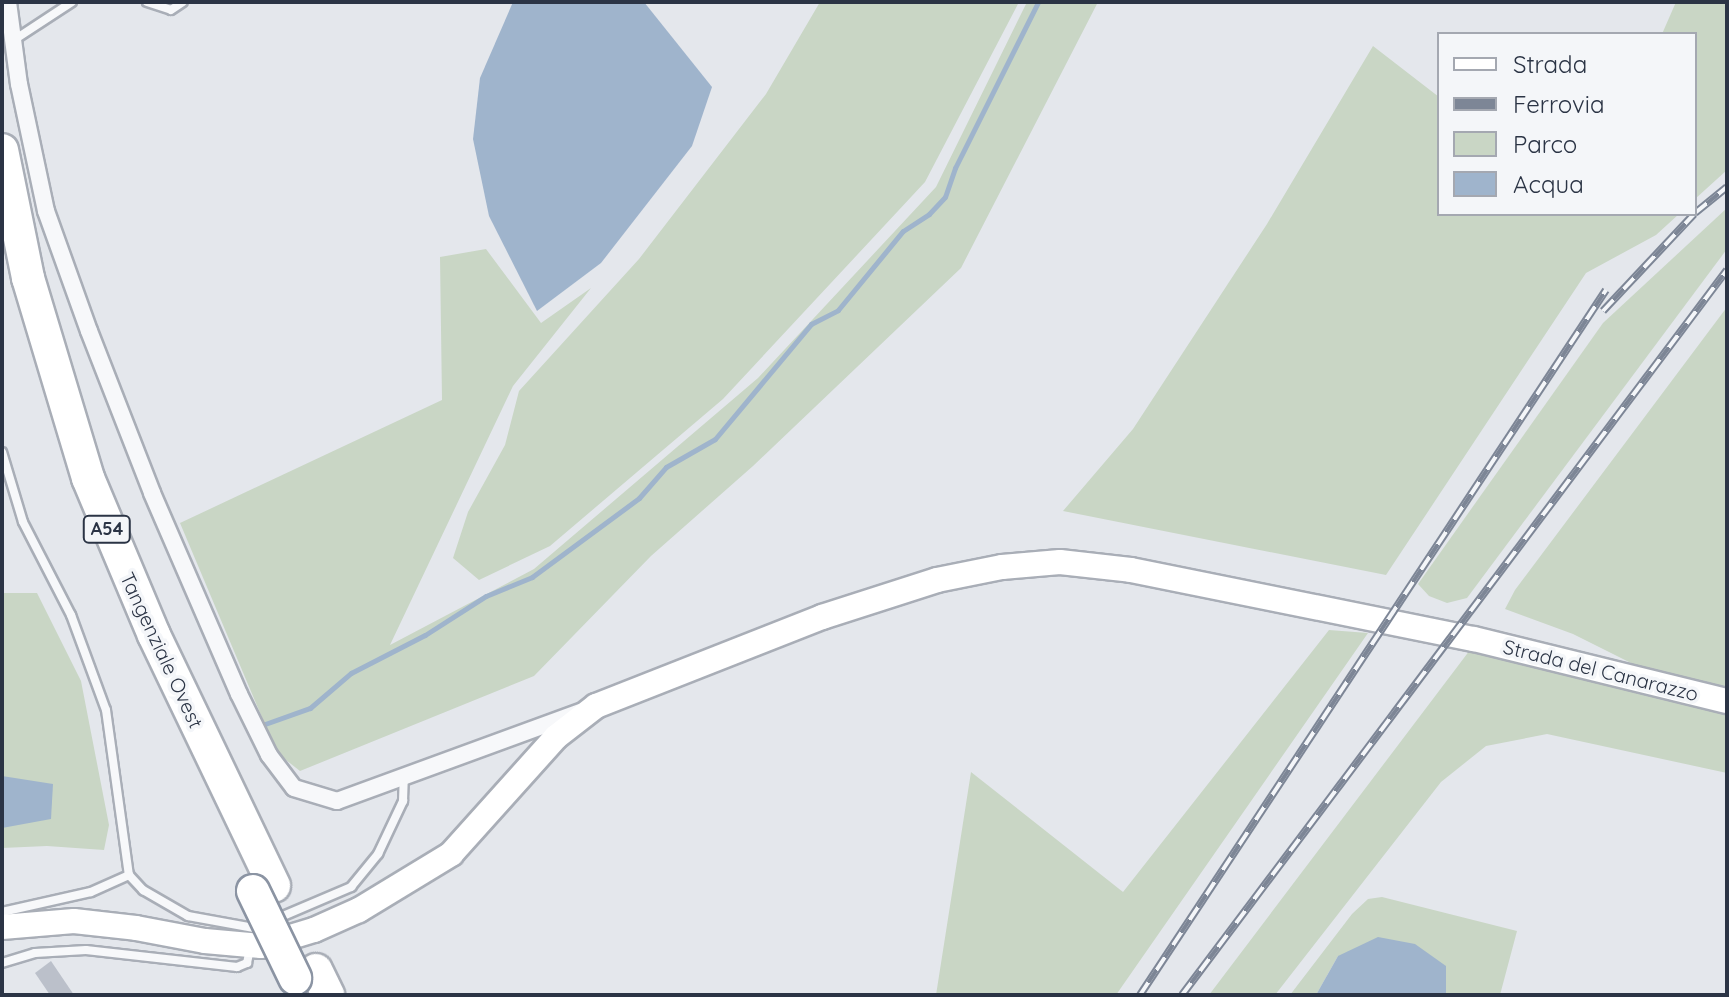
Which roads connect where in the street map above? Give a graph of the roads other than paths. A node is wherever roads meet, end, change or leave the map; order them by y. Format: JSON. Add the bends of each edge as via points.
{"nodes":[{"id":1,"x":8,"y":2,"type":"edge"},
{"id":2,"x":72,"y":2,"type":"edge"},
{"id":3,"x":147,"y":2,"type":"edge"},
{"id":4,"x":183,"y":2,"type":"edge"},
{"id":5,"x":13,"y":40,"type":"junction"},
{"id":6,"x":2,"y":150,"type":"edge"},
{"id":7,"x":2,"y":260,"type":"edge"},
{"id":8,"x":2,"y":452,"type":"edge"},
{"id":9,"x":1727,"y":701,"type":"edge"},
{"id":10,"x":596,"y":706,"type":"junction"},
{"id":11,"x":510,"y":736,"type":"junction"},
{"id":12,"x":538,"y":757,"type":"junction"},
{"id":13,"x":404,"y":777,"type":"junction"},
{"id":14,"x":129,"y":875,"type":"junction"},
{"id":15,"x":264,"y":888,"type":"junction"},
{"id":16,"x":325,"y":901,"type":"junction"},
{"id":17,"x":2,"y":912,"type":"edge"},
{"id":18,"x":2,"y":927,"type":"edge"},
{"id":19,"x":314,"y":930,"type":"junction"},
{"id":20,"x":251,"y":945,"type":"junction"},
{"id":21,"x":2,"y":963,"type":"edge"},
{"id":22,"x":311,"y":984,"type":"edge"}],
"edges":[{"from":1,"to":5,"type":"street"},
{"from":2,"to":5,"type":"lane"},
{"from":3,"to":4,"type":"lane","via":[[171,10]]},
{"from":5,"to":13,"type":"street","via":[[46,211],[152,493],[269,755],[294,788],[337,801]]},
{"from":6,"to":15,"type":"highway","name":"Tangenziale Ovest","number":"A54","via":[[28,278],[88,478]]},
{"from":7,"to":15,"type":"highway","name":"Tangenziale Ovest","number":"A54","via":[[44,414],[82,522],[130,633]]},
{"from":8,"to":14,"type":"lane","via":[[23,522],[71,615],[106,710]]},
{"from":9,"to":10,"type":"street","name":"Strada del Canarazzo","via":[[1474,639],[1131,570],[1060,562],[937,580],[822,617]]},
{"from":10,"to":11,"type":"street"},
{"from":10,"to":12,"type":"street","name":"Strada del Canarazzo"},
{"from":11,"to":12,"type":"street","via":[[530,742]]},
{"from":11,"to":13,"type":"street"},
{"from":12,"to":19,"type":"street","name":"Strada del Canarazzo","via":[[451,854],[359,910]]},
{"from":13,"to":16,"type":"lane","via":[[403,801],[378,854],[351,887]]},
{"from":14,"to":16,"type":"lane","via":[[143,890],[188,916],[254,928]]},
{"from":14,"to":17,"type":"lane","via":[[91,892]]},
{"from":15,"to":22,"type":"highway","name":"Tangenziale Ovest","number":"A54","bridge":true},
{"from":16,"to":19,"type":"lane"},
{"from":18,"to":20,"type":"street","name":"Strada del Canarazzo","via":[[74,921]]},
{"from":19,"to":20,"type":"street","name":"Strada del Canarazzo"},
{"from":20,"to":21,"type":"lane","via":[[247,963],[237,967],[86,950],[35,953]]}]}
